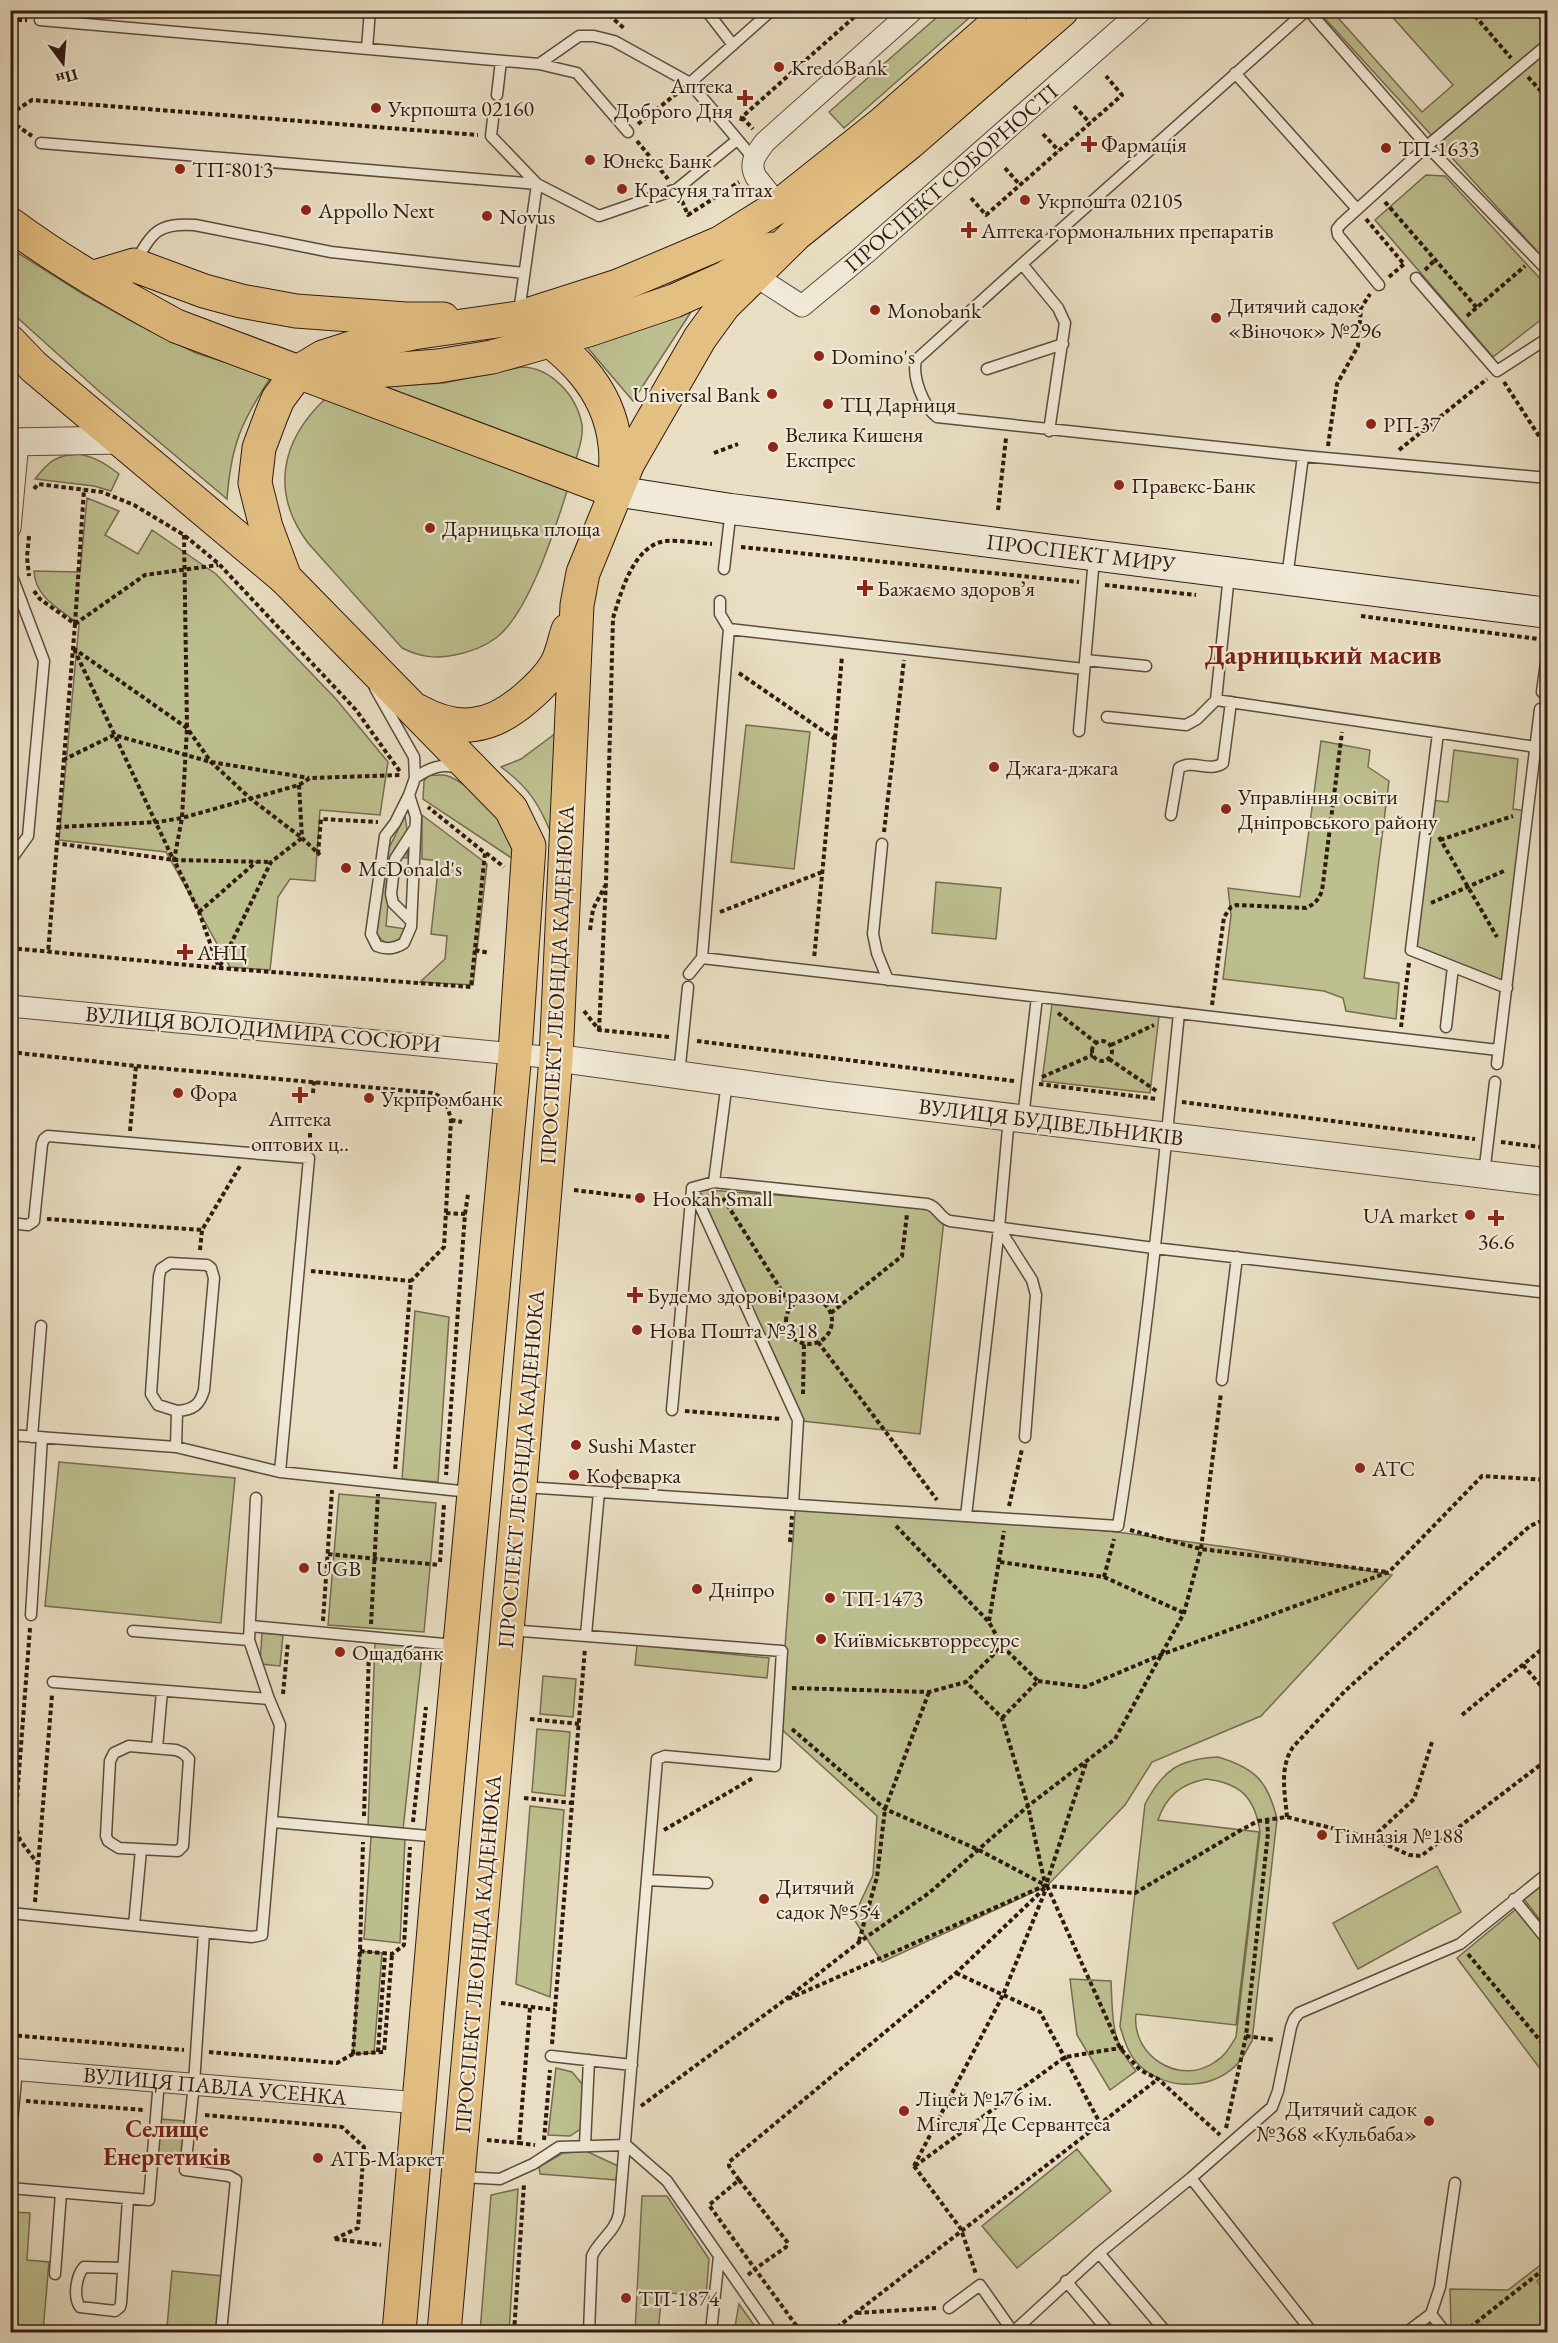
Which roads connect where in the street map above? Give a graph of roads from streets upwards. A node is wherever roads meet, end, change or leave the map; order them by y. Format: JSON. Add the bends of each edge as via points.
{"nodes":[{"id":1,"x":913,"y":10,"type":"edge"},
{"id":2,"x":1012,"y":10,"type":"edge"},
{"id":3,"x":1062,"y":10,"type":"edge"},
{"id":4,"x":1142,"y":10,"type":"edge"},
{"id":5,"x":779,"y":206,"type":"junction"},
{"id":6,"x":10,"y":224,"type":"edge"},
{"id":7,"x":796,"y":234,"type":"junction"},
{"id":8,"x":754,"y":275,"type":"junction"},
{"id":9,"x":91,"y":278,"type":"junction"},
{"id":10,"x":518,"y":318,"type":"junction"},
{"id":11,"x":551,"y":340,"type":"junction"},
{"id":12,"x":10,"y":342,"type":"edge"},
{"id":13,"x":298,"y":372,"type":"junction"},
{"id":14,"x":121,"y":440,"type":"junction"},
{"id":15,"x":13,"y":441,"type":"edge"},
{"id":16,"x":615,"y":491,"type":"junction"},
{"id":17,"x":20,"y":531,"type":"edge"},
{"id":18,"x":285,"y":578,"type":"junction"},
{"id":19,"x":577,"y":605,"type":"junction"},
{"id":20,"x":1548,"y":613,"type":"edge"},
{"id":21,"x":411,"y":707,"type":"junction"},
{"id":22,"x":10,"y":1006,"type":"edge"},
{"id":23,"x":515,"y":1053,"type":"junction"},
{"id":24,"x":556,"y":1058,"type":"junction"},
{"id":25,"x":1548,"y":1182,"type":"edge"},
{"id":26,"x":14,"y":2069,"type":"edge"},
{"id":27,"x":419,"y":2103,"type":"junction"},
{"id":28,"x":399,"y":2332,"type":"edge"},
{"id":29,"x":444,"y":2332,"type":"edge"}],
"edges":[{"from":1,"to":5,"type":"street","via":[[765,142],[751,167]]},
{"from":2,"to":5,"type":"main road","via":[[890,117]]},
{"from":3,"to":7,"type":"main road","via":[[909,143]]},
{"from":4,"to":8,"type":"street","name":"ПРОСПЕКТ СОБОРНОСТІ","via":[[802,306]]},
{"from":5,"to":10,"type":"main road","via":[[720,243],[666,268]]},
{"from":6,"to":9,"type":"main road"},
{"from":7,"to":8,"type":"main road"},
{"from":7,"to":11,"type":"main road","via":[[725,278],[674,301]]},
{"from":8,"to":16,"type":"main road","via":[[724,305],[700,338]]},
{"from":9,"to":10,"type":"main road","via":[[134,265],[204,291],[296,311],[406,320]]},
{"from":9,"to":13,"type":"main road","via":[[176,326]]},
{"from":10,"to":11,"type":"main road"},
{"from":10,"to":13,"type":"main road","via":[[370,342],[322,357]]},
{"from":11,"to":13,"type":"main road","via":[[492,357],[438,366]]},
{"from":11,"to":16,"type":"main road","via":[[584,372],[600,397],[615,445]]},
{"from":12,"to":14,"type":"main road"},
{"from":13,"to":16,"type":"main road"},
{"from":13,"to":18,"type":"main road","via":[[278,399],[267,427],[259,448],[255,483]]},
{"from":14,"to":15,"type":"street"},
{"from":14,"to":18,"type":"main road"},
{"from":15,"to":17,"type":"street"},
{"from":16,"to":19,"type":"main road","via":[[583,573]]},
{"from":16,"to":20,"type":"main road","name":"ПРОСПЕКТ МИРУ"},
{"from":18,"to":21,"type":"main road"},
{"from":19,"to":21,"type":"main road","via":[[557,664],[541,686],[515,708],[494,720],[456,725],[432,719]]},
{"from":19,"to":24,"type":"main road","name":"ПРОСПЕКТ ЛЕОНІДА КАДЕНЮКА"},
{"from":21,"to":23,"type":"main road","name":"ПРОСПЕКТ ЛЕОНІДА КАДЕНЮКА","via":[[511,809],[529,846]]},
{"from":22,"to":23,"type":"street","name":"ВУЛИЦЯ ВОЛОДИМИРА СОСЮРИ"},
{"from":23,"to":24,"type":"street","name":"ВУЛИЦЯ ВОЛОДИМИРА СОСЮРИ"},
{"from":23,"to":27,"type":"main road","name":"ПРОСПЕКТ ЛЕОНІДА КАДЕНЮКА","via":[[459,1491],[460,1645],[427,1836]]},
{"from":24,"to":25,"type":"street","name":"ВУЛИЦЯ БУДІВЕЛЬНИКІВ"},
{"from":24,"to":29,"type":"main road","name":"ПРОСПЕКТ ЛЕОНІДА КАДЕНЮКА"},
{"from":26,"to":27,"type":"street","name":"ВУЛИЦЯ ПАВЛА УСЕНКА"},
{"from":27,"to":28,"type":"main road","name":"ПРОСПЕКТ ЛЕОНІДА КАДЕНЮКА"}]}
